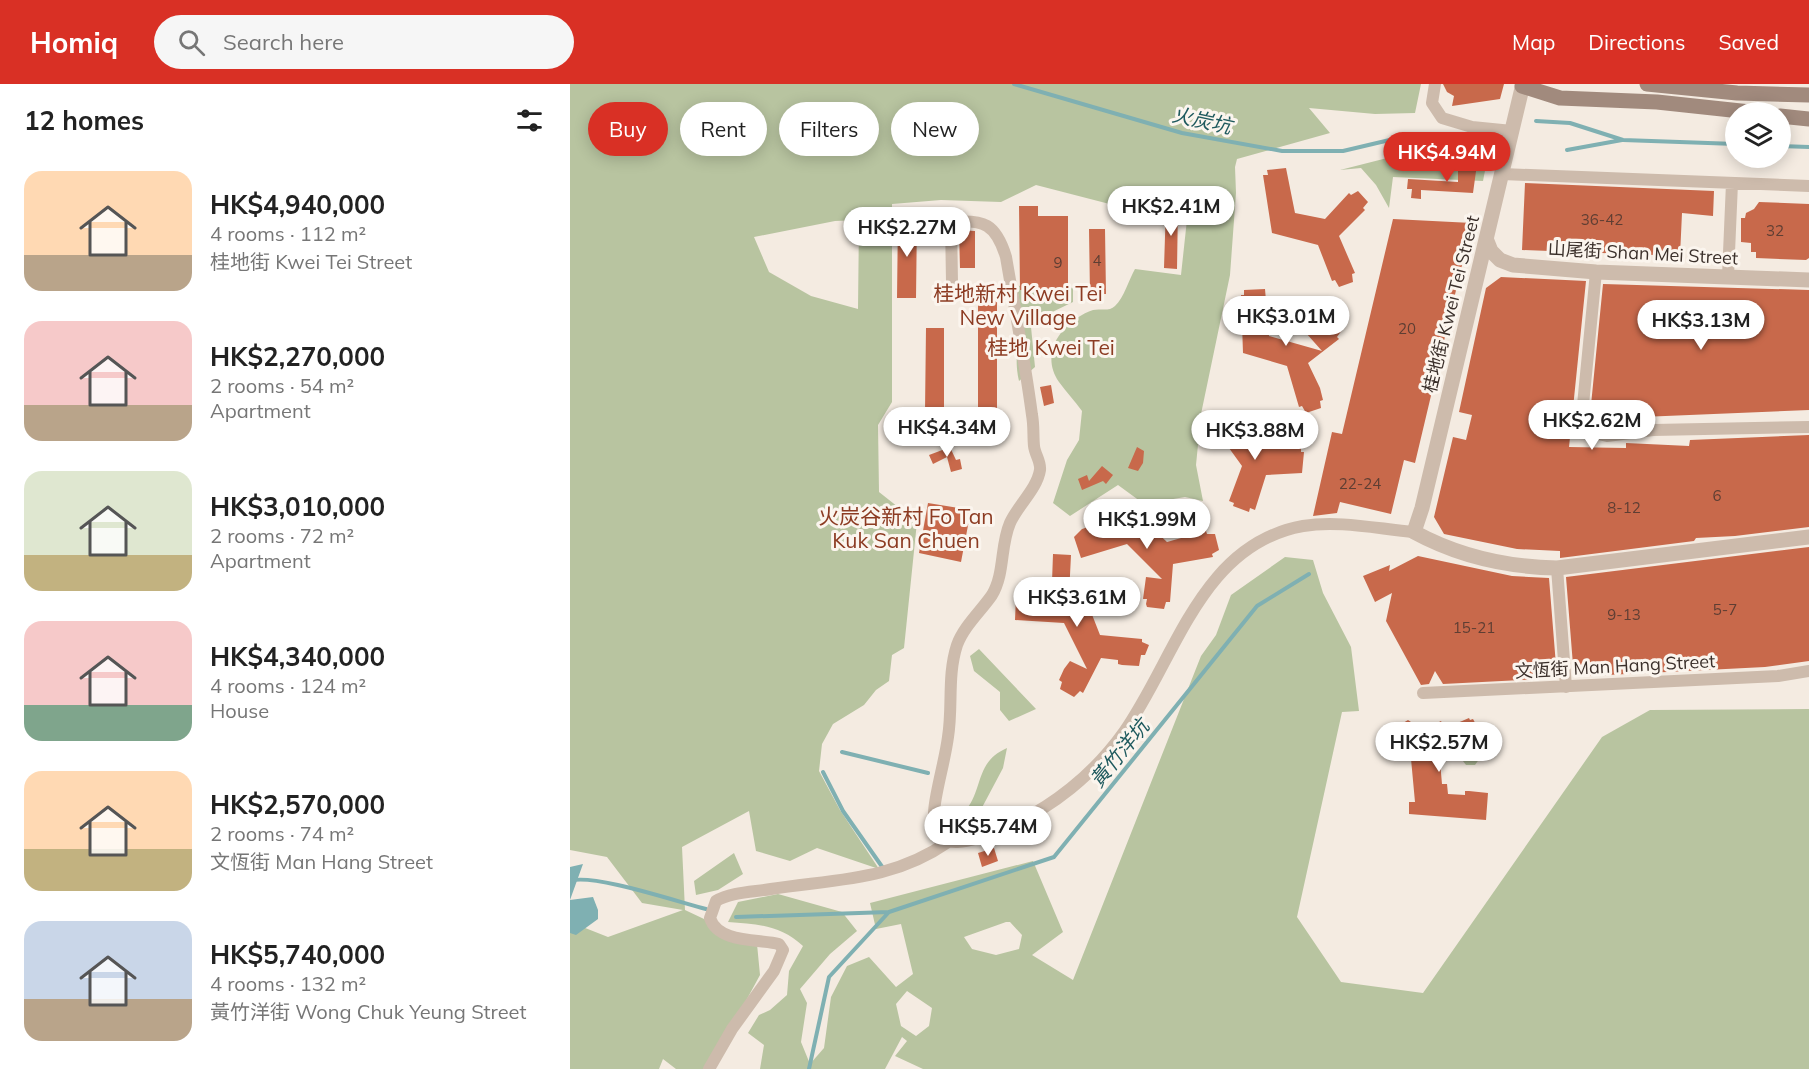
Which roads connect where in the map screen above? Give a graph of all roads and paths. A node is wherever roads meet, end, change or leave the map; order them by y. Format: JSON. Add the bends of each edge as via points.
{"nodes":[{"id":1,"x":1435,"y":84,"type":"edge"},
{"id":2,"x":1538,"y":84,"type":"edge"},
{"id":3,"x":1647,"y":84,"type":"edge"},
{"id":4,"x":1523,"y":85,"type":"edge"},
{"id":5,"x":1809,"y":95,"type":"edge"},
{"id":6,"x":1725,"y":109,"type":"edge"},
{"id":7,"x":1791,"y":117,"type":"edge"},
{"id":8,"x":1809,"y":119,"type":"edge"},
{"id":9,"x":1512,"y":131,"type":"junction"},
{"id":10,"x":1502,"y":174,"type":"junction"},
{"id":11,"x":1732,"y":183,"type":"junction"},
{"id":12,"x":1809,"y":186,"type":"edge"},
{"id":13,"x":1486,"y":241,"type":"junction"},
{"id":14,"x":1596,"y":272,"type":"junction"},
{"id":15,"x":1728,"y":276,"type":"junction"},
{"id":16,"x":1809,"y":280,"type":"edge"},
{"id":17,"x":952,"y":282,"type":"dead end"},
{"id":18,"x":1809,"y":427,"type":"edge"},
{"id":19,"x":1414,"y":532,"type":"junction"},
{"id":20,"x":1809,"y":537,"type":"edge"},
{"id":21,"x":1557,"y":568,"type":"junction"},
{"id":22,"x":1809,"y":671,"type":"edge"},
{"id":23,"x":1566,"y":687,"type":"junction"},
{"id":24,"x":1423,"y":693,"type":"dead end"},
{"id":25,"x":948,"y":842,"type":"junction"},
{"id":26,"x":709,"y":1069,"type":"edge"}],
"edges":[{"from":1,"to":9,"type":"street","via":[[1432,103],[1442,118],[1472,127]]},
{"from":2,"to":4,"type":"main road"},
{"from":3,"to":5,"type":"main road"},
{"from":4,"to":6,"type":"main road","via":[[1560,98]]},
{"from":4,"to":9,"type":"street","name":"桂地街 Kwei Tei Street"},
{"from":7,"to":8,"type":"main road"},
{"from":9,"to":10,"type":"street","name":"桂地街 Kwei Tei Street"},
{"from":10,"to":11,"type":"street"},
{"from":10,"to":13,"type":"street","name":"桂地街 Kwei Tei Street"},
{"from":11,"to":12,"type":"street"},
{"from":11,"to":15,"type":"street"},
{"from":13,"to":14,"type":"street","name":"山尾街 Shan Mei Street","via":[[1500,260],[1513,265]]},
{"from":13,"to":19,"type":"street","name":"桂地街 Kwei Tei Street"},
{"from":14,"to":15,"type":"street","name":"山尾街 Shan Mei Street"},
{"from":14,"to":18,"type":"street","via":[[1582,415],[1587,431],[1607,436],[1653,430]]},
{"from":15,"to":16,"type":"street","name":"山尾街 Shan Mei Street"},
{"from":17,"to":25,"type":"street","via":[[951,222],[977,221],[991,228],[1006,257],[1040,465],[1036,480],[1010,522],[997,585],[958,643],[949,686],[949,734],[933,803],[933,820],[940,838]]},
{"from":19,"to":21,"type":"street","via":[[1444,549],[1523,567]]},
{"from":19,"to":25,"type":"street","via":[[1304,526],[1271,536],[1241,552],[1206,590],[1136,713],[1095,766],[1061,796],[1025,818],[966,842]]},
{"from":20,"to":21,"type":"street"},
{"from":21,"to":23,"type":"street"},
{"from":22,"to":23,"type":"street","name":"文恆街 Man Hang Street"},
{"from":23,"to":24,"type":"street","name":"文恆街 Man Hang Street"},
{"from":25,"to":26,"type":"street","via":[[916,862],[879,875],[757,891],[716,901],[710,918],[718,930],[778,944],[783,950],[774,971]]}]}
